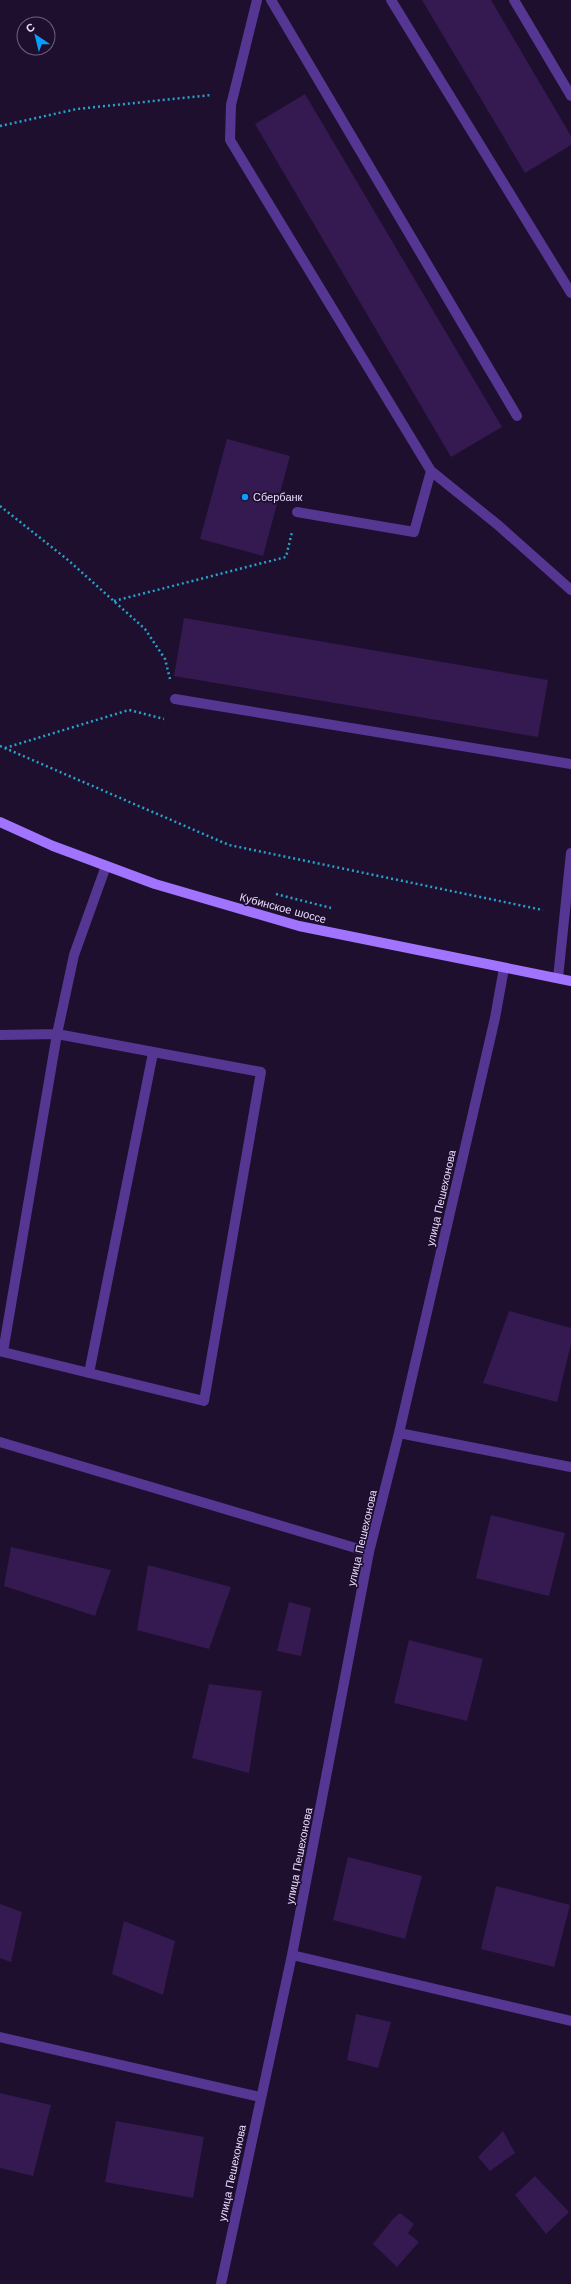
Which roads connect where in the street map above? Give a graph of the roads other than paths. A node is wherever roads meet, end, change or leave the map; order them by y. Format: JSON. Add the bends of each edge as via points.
{"nodes":[{"id":1,"x":257,"y":0,"type":"edge"},
{"id":2,"x":271,"y":0,"type":"edge"},
{"id":3,"x":391,"y":0,"type":"edge"},
{"id":4,"x":514,"y":0,"type":"edge"},
{"id":5,"x":571,"y":96,"type":"edge"},
{"id":6,"x":571,"y":293,"type":"edge"},
{"id":7,"x":517,"y":416,"type":"dead end"},
{"id":8,"x":431,"y":471,"type":"junction"},
{"id":9,"x":297,"y":512,"type":"road end"},
{"id":10,"x":571,"y":590,"type":"edge"},
{"id":11,"x":175,"y":699,"type":"road end"},
{"id":12,"x":571,"y":764,"type":"edge"},
{"id":13,"x":0,"y":822,"type":"edge"},
{"id":14,"x":571,"y":853,"type":"edge"},
{"id":15,"x":106,"y":866,"type":"junction"},
{"id":16,"x":504,"y":968,"type":"junction"},
{"id":17,"x":558,"y":978,"type":"junction"},
{"id":18,"x":571,"y":981,"type":"edge"},
{"id":19,"x":57,"y":1034,"type":"junction"},
{"id":20,"x":0,"y":1035,"type":"edge"},
{"id":21,"x":152,"y":1053,"type":"junction"},
{"id":22,"x":1,"y":1352,"type":"edge"},
{"id":23,"x":89,"y":1373,"type":"junction"},
{"id":24,"x":400,"y":1433,"type":"junction"},
{"id":25,"x":0,"y":1442,"type":"edge"},
{"id":26,"x":571,"y":1466,"type":"edge"},
{"id":27,"x":369,"y":1552,"type":"junction"},
{"id":28,"x":292,"y":1955,"type":"junction"},
{"id":29,"x":571,"y":2021,"type":"edge"},
{"id":30,"x":0,"y":2037,"type":"edge"},
{"id":31,"x":260,"y":2097,"type":"junction"},
{"id":32,"x":221,"y":2284,"type":"edge"}],
"edges":[{"from":1,"to":8,"type":"street","via":[[231,105],[230,140]]},
{"from":2,"to":7,"type":"street"},
{"from":3,"to":6,"type":"street"},
{"from":4,"to":5,"type":"street"},
{"from":8,"to":9,"type":"street","via":[[414,532]]},
{"from":8,"to":10,"type":"street","via":[[498,525]]},
{"from":11,"to":12,"type":"street"},
{"from":13,"to":15,"type":"main road","name":"Кубинское шоссе"},
{"from":14,"to":17,"type":"street"},
{"from":15,"to":16,"type":"main road","name":"Кубинское шоссе","via":[[155,884],[299,926]]},
{"from":15,"to":19,"type":"street","via":[[74,955]]},
{"from":16,"to":17,"type":"main road","name":"Кубинское шоссе"},
{"from":16,"to":24,"type":"street","name":"улица Пешехонова","via":[[495,1018]]},
{"from":17,"to":18,"type":"main road","name":"Кубинское шоссе"},
{"from":19,"to":20,"type":"street"},
{"from":19,"to":21,"type":"street"},
{"from":19,"to":22,"type":"street"},
{"from":21,"to":23,"type":"street"},
{"from":21,"to":23,"type":"street","via":[[261,1072],[204,1401]]},
{"from":22,"to":23,"type":"street"},
{"from":24,"to":26,"type":"street"},
{"from":24,"to":27,"type":"street","name":"улица Пешехонова"},
{"from":25,"to":27,"type":"street"},
{"from":27,"to":28,"type":"street","name":"улица Пешехонова"},
{"from":28,"to":29,"type":"street"},
{"from":28,"to":31,"type":"street","name":"улица Пешехонова"},
{"from":30,"to":31,"type":"street"},
{"from":31,"to":32,"type":"street","name":"улица Пешехонова"}]}
